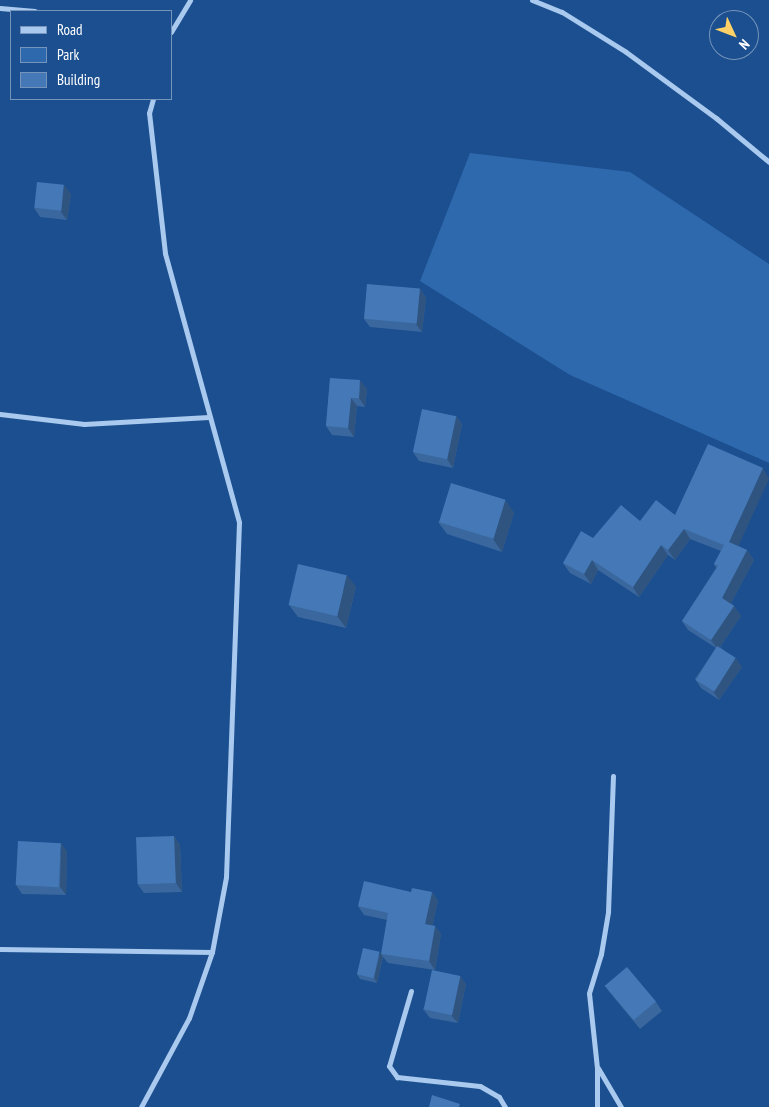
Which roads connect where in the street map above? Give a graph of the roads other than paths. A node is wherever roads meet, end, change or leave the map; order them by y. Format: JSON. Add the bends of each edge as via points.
{"nodes":[{"id":1,"x":190,"y":0,"type":"edge"},
{"id":2,"x":532,"y":0,"type":"edge"},
{"id":3,"x":0,"y":8,"type":"edge"},
{"id":4,"x":24,"y":10,"type":"edge"},
{"id":5,"x":172,"y":23,"type":"edge"},
{"id":6,"x":153,"y":100,"type":"edge"},
{"id":7,"x":769,"y":162,"type":"edge"},
{"id":8,"x":0,"y":414,"type":"edge"},
{"id":9,"x":209,"y":417,"type":"junction"},
{"id":10,"x":613,"y":776,"type":"dead end"},
{"id":11,"x":0,"y":949,"type":"edge"},
{"id":12,"x":212,"y":952,"type":"junction"},
{"id":13,"x":411,"y":991,"type":"dead end"},
{"id":14,"x":598,"y":1068,"type":"junction"},
{"id":15,"x":141,"y":1107,"type":"edge"},
{"id":16,"x":505,"y":1107,"type":"edge"},
{"id":17,"x":596,"y":1107,"type":"edge"},
{"id":18,"x":621,"y":1107,"type":"edge"}],
"edges":[{"from":1,"to":5,"type":"street"},
{"from":2,"to":7,"type":"street","via":[[562,12],[626,52],[716,118]]},
{"from":3,"to":4,"type":"street"},
{"from":6,"to":9,"type":"street","via":[[150,113],[165,253]]},
{"from":8,"to":9,"type":"street","via":[[84,424]]},
{"from":9,"to":12,"type":"street","via":[[239,522],[226,877]]},
{"from":10,"to":14,"type":"street","via":[[608,912],[601,954],[589,993]]},
{"from":11,"to":12,"type":"street"},
{"from":12,"to":15,"type":"street","via":[[189,1018]]},
{"from":13,"to":16,"type":"street","via":[[389,1066],[397,1076],[480,1086],[498,1097]]},
{"from":14,"to":17,"type":"street"},
{"from":14,"to":18,"type":"street"}]}
